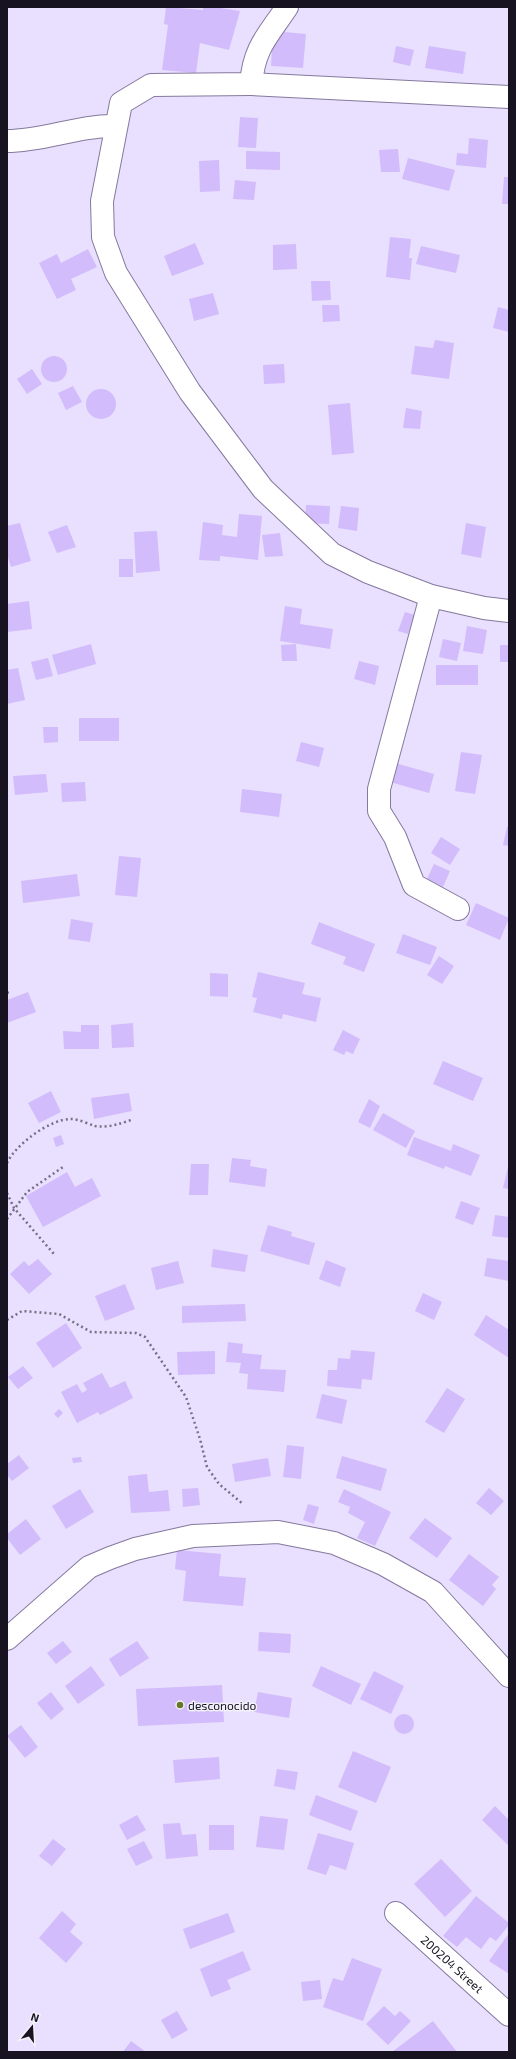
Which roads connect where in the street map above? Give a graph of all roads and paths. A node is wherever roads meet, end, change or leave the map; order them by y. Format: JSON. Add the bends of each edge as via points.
{"nodes":[{"id":1,"x":287,"y":7,"type":"edge"},
{"id":2,"x":251,"y":84,"type":"junction"},
{"id":3,"x":509,"y":96,"type":"edge"},
{"id":4,"x":107,"y":125,"type":"junction"},
{"id":5,"x":7,"y":141,"type":"edge"},
{"id":6,"x":431,"y":596,"type":"junction"},
{"id":7,"x":509,"y":611,"type":"edge"},
{"id":8,"x":458,"y":909,"type":"dead end"},
{"id":9,"x":131,"y":1120,"type":"dead end"},
{"id":10,"x":7,"y":1163,"type":"edge"},
{"id":11,"x":63,"y":1167,"type":"dead end"},
{"id":12,"x":7,"y":1193,"type":"edge"},
{"id":13,"x":14,"y":1208,"type":"junction"},
{"id":14,"x":7,"y":1219,"type":"edge"},
{"id":15,"x":54,"y":1254,"type":"dead end"},
{"id":16,"x":7,"y":1320,"type":"edge"},
{"id":17,"x":278,"y":1532,"type":"junction"},
{"id":18,"x":7,"y":1639,"type":"edge"},
{"id":19,"x":509,"y":1676,"type":"edge"},
{"id":20,"x":396,"y":1913,"type":"dead end"},
{"id":21,"x":509,"y":2015,"type":"edge"}],
"edges":[{"from":1,"to":2,"type":"street","via":[[263,40],[256,55]]},
{"from":2,"to":3,"type":"street"},
{"from":2,"to":4,"type":"street","via":[[151,86],[121,103]]},
{"from":4,"to":5,"type":"street","via":[[22,141]]},
{"from":4,"to":6,"type":"street","via":[[102,201],[103,237],[116,273],[190,392],[263,489],[332,554],[368,572]]},
{"from":6,"to":7,"type":"street"},
{"from":6,"to":8,"type":"street","via":[[379,789],[379,812],[395,837],[414,885]]},
{"from":9,"to":10,"type":"path","via":[[111,1126],[97,1126],[72,1119],[62,1121],[42,1130],[22,1144]]},
{"from":11,"to":13,"type":"path","via":[[27,1192]]},
{"from":12,"to":13,"type":"path"},
{"from":13,"to":14,"type":"path"},
{"from":13,"to":15,"type":"path"},
{"from":16,"to":17,"type":"path","via":[[22,1311],[59,1314],[91,1332],[136,1333],[145,1338],[186,1397],[207,1467],[219,1484]]},
{"from":17,"to":18,"type":"street","via":[[193,1536],[135,1549],[110,1558],[89,1567]]},
{"from":17,"to":19,"type":"street","via":[[334,1543],[384,1564],[433,1592]]},
{"from":20,"to":21,"type":"street","name":"200204 Street"}]}
